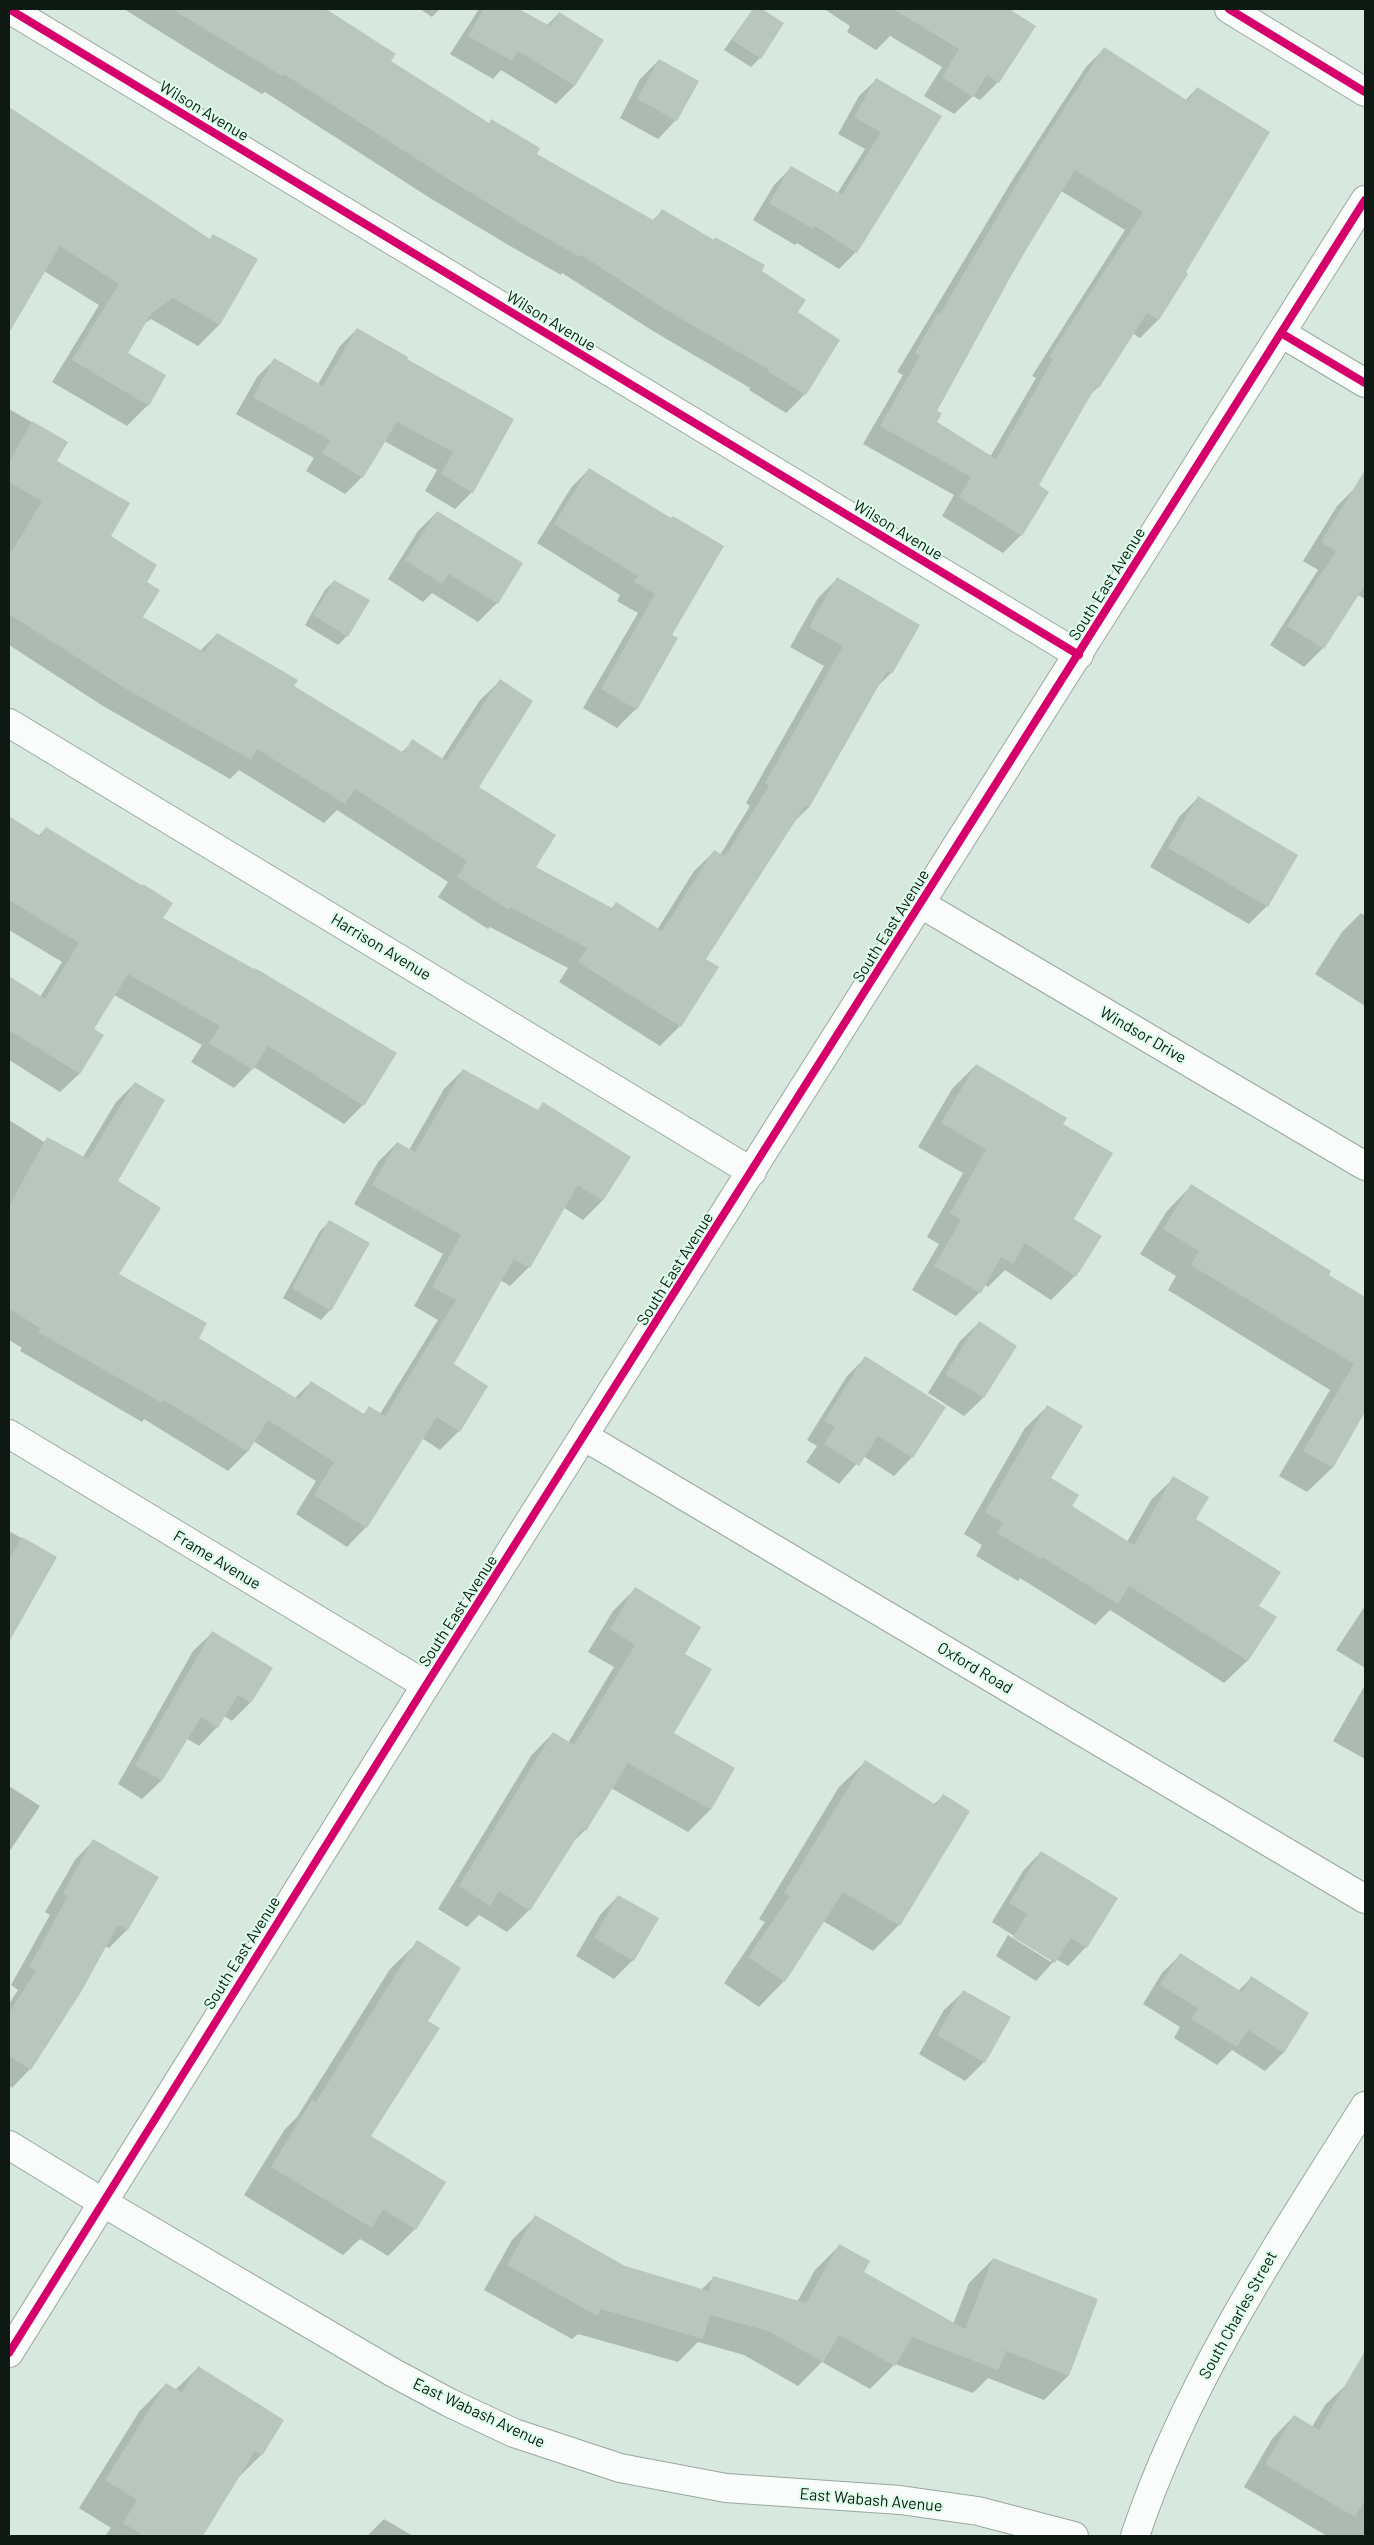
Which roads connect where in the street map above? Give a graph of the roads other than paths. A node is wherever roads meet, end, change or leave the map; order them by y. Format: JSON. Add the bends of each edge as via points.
{"nodes":[{"id":1,"x":9,"y":9,"type":"edge"},
{"id":2,"x":1229,"y":9,"type":"edge"},
{"id":3,"x":1365,"y":92,"type":"edge"},
{"id":4,"x":1365,"y":200,"type":"edge"},
{"id":5,"x":1281,"y":333,"type":"junction"},
{"id":6,"x":1365,"y":383,"type":"edge"},
{"id":7,"x":1079,"y":655,"type":"junction"},
{"id":8,"x":9,"y":723,"type":"edge"},
{"id":9,"x":920,"y":904,"type":"junction"},
{"id":10,"x":1365,"y":1166,"type":"edge"},
{"id":11,"x":752,"y":1172,"type":"junction"},
{"id":12,"x":9,"y":1434,"type":"edge"},
{"id":13,"x":585,"y":1437,"type":"junction"},
{"id":14,"x":426,"y":1685,"type":"junction"},
{"id":15,"x":1365,"y":1899,"type":"edge"},
{"id":16,"x":1365,"y":2106,"type":"edge"},
{"id":17,"x":9,"y":2145,"type":"edge"},
{"id":18,"x":102,"y":2202,"type":"junction"},
{"id":19,"x":9,"y":2353,"type":"edge"},
{"id":20,"x":1074,"y":2536,"type":"edge"},
{"id":21,"x":1135,"y":2536,"type":"edge"}],
"edges":[{"from":1,"to":7,"type":"street","name":"Wilson Avenue"},
{"from":2,"to":3,"type":"street"},
{"from":4,"to":5,"type":"street","name":"South East Avenue"},
{"from":5,"to":6,"type":"street"},
{"from":5,"to":7,"type":"street","name":"South East Avenue"},
{"from":7,"to":9,"type":"street","name":"South East Avenue"},
{"from":8,"to":11,"type":"street","name":"Harrison Avenue"},
{"from":9,"to":10,"type":"street","name":"Windsor Drive"},
{"from":9,"to":11,"type":"street","name":"South East Avenue"},
{"from":11,"to":13,"type":"street","name":"South East Avenue"},
{"from":12,"to":14,"type":"street","name":"Frame Avenue"},
{"from":13,"to":14,"type":"street","name":"South East Avenue"},
{"from":13,"to":15,"type":"street","name":"Oxford Road"},
{"from":14,"to":18,"type":"street","name":"South East Avenue"},
{"from":16,"to":21,"type":"street","name":"South Charles Street","via":[[1269,2259],[1204,2373],[1148,2498]]},
{"from":17,"to":18,"type":"street","name":"East Wabash Avenue"},
{"from":18,"to":19,"type":"street","name":"South East Avenue"},
{"from":18,"to":20,"type":"street","name":"East Wabash Avenue","via":[[450,2403],[514,2433],[573,2454],[620,2468],[726,2488],[900,2500],[978,2511]]}]}
